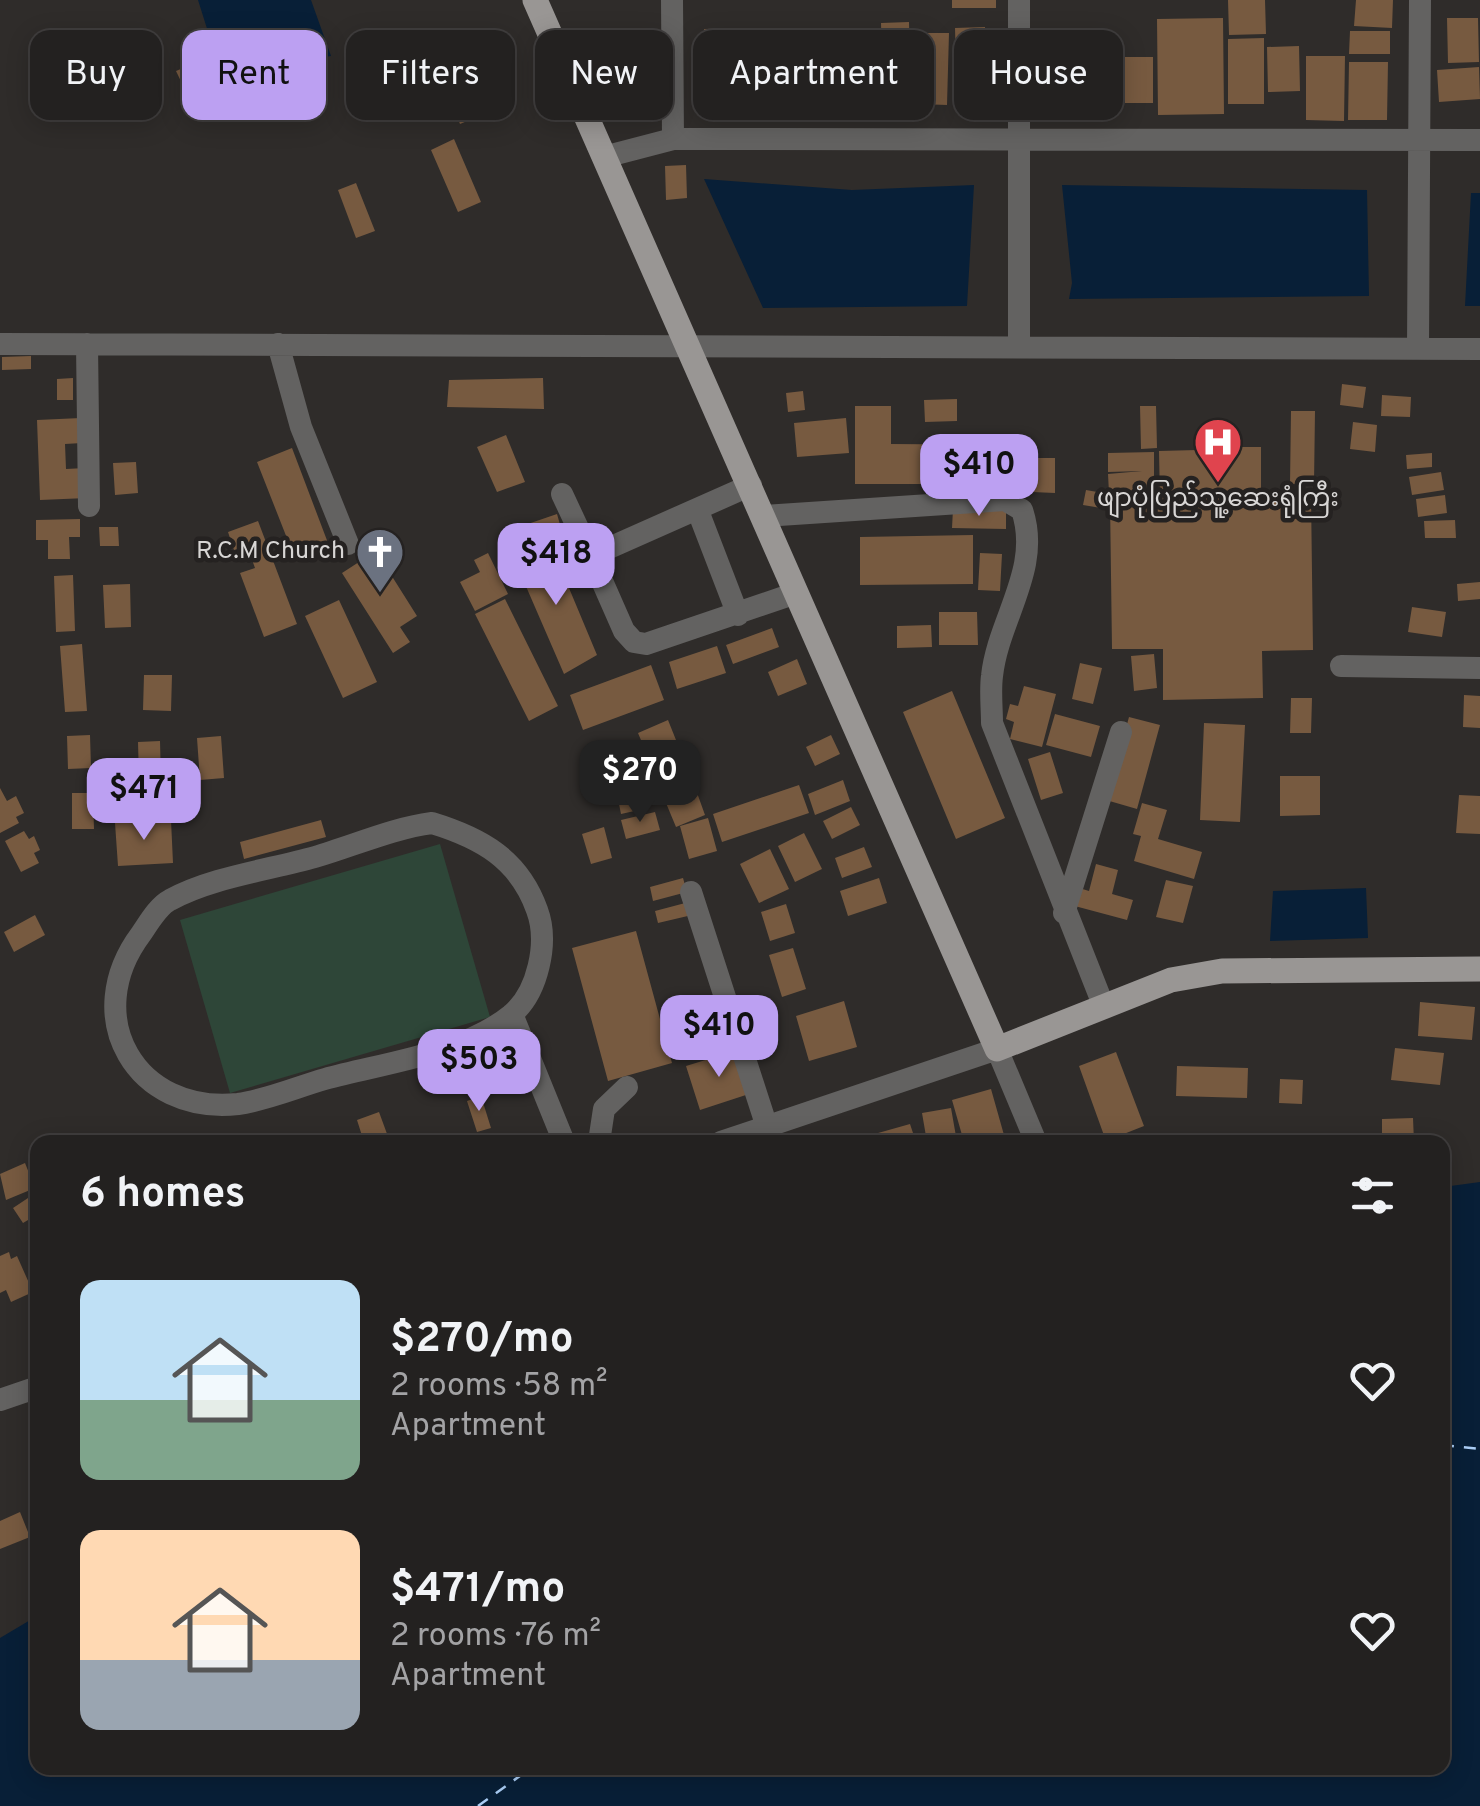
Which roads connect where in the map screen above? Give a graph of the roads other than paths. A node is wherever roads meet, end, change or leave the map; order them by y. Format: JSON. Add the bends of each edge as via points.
{"nodes":[{"id":1,"x":535,"y":0,"type":"edge"},
{"id":2,"x":672,"y":0,"type":"edge"},
{"id":3,"x":1019,"y":0,"type":"edge"},
{"id":4,"x":1420,"y":0,"type":"edge"},
{"id":5,"x":1022,"y":136,"type":"junction"},
{"id":6,"x":1420,"y":139,"type":"junction"},
{"id":7,"x":673,"y":140,"type":"junction"},
{"id":8,"x":1480,"y":140,"type":"edge"},
{"id":9,"x":604,"y":157,"type":"junction"},
{"id":10,"x":0,"y":344,"type":"edge"},
{"id":11,"x":87,"y":344,"type":"junction"},
{"id":12,"x":278,"y":344,"type":"junction"},
{"id":13,"x":687,"y":345,"type":"junction"},
{"id":14,"x":1019,"y":347,"type":"junction"},
{"id":15,"x":1418,"y":349,"type":"junction"},
{"id":16,"x":1480,"y":350,"type":"edge"},
{"id":17,"x":751,"y":484,"type":"junction"},
{"id":18,"x":562,"y":494,"type":"dead end"},
{"id":19,"x":89,"y":506,"type":"dead end"},
{"id":20,"x":698,"y":511,"type":"junction"},
{"id":21,"x":764,"y":516,"type":"junction"},
{"id":22,"x":348,"y":544,"type":"dead end"},
{"id":23,"x":591,"y":556,"type":"junction"},
{"id":24,"x":796,"y":593,"type":"junction"},
{"id":25,"x":738,"y":615,"type":"junction"},
{"id":26,"x":1341,"y":666,"type":"dead end"},
{"id":27,"x":1480,"y":668,"type":"edge"},
{"id":28,"x":1121,"y":732,"type":"dead end"},
{"id":29,"x":691,"y":892,"type":"dead end"},
{"id":30,"x":1064,"y":913,"type":"junction"},
{"id":31,"x":1480,"y":970,"type":"edge"},
{"id":32,"x":1104,"y":1007,"type":"junction"},
{"id":33,"x":512,"y":1014,"type":"junction"},
{"id":34,"x":998,"y":1050,"type":"junction"},
{"id":35,"x":627,"y":1087,"type":"dead end"},
{"id":36,"x":767,"y":1127,"type":"junction"},
{"id":37,"x":561,"y":1135,"type":"edge"},
{"id":38,"x":600,"y":1135,"type":"edge"},
{"id":39,"x":742,"y":1135,"type":"edge"},
{"id":40,"x":1033,"y":1135,"type":"edge"},
{"id":41,"x":30,"y":1390,"type":"edge"},
{"id":42,"x":0,"y":1400,"type":"edge"}],
"edges":[{"from":1,"to":9,"type":"main road"},
{"from":2,"to":7,"type":"street"},
{"from":3,"to":5,"type":"street"},
{"from":4,"to":6,"type":"street"},
{"from":5,"to":6,"type":"street"},
{"from":5,"to":7,"type":"street"},
{"from":5,"to":14,"type":"street"},
{"from":6,"to":8,"type":"street"},
{"from":6,"to":15,"type":"street"},
{"from":7,"to":9,"type":"street"},
{"from":9,"to":13,"type":"main road"},
{"from":10,"to":11,"type":"street"},
{"from":11,"to":12,"type":"street"},
{"from":11,"to":19,"type":"street"},
{"from":12,"to":13,"type":"street"},
{"from":12,"to":22,"type":"street","via":[[301,427]]},
{"from":13,"to":14,"type":"street"},
{"from":13,"to":17,"type":"main road"},
{"from":14,"to":15,"type":"street"},
{"from":15,"to":16,"type":"street"},
{"from":17,"to":20,"type":"street"},
{"from":17,"to":21,"type":"main road"},
{"from":18,"to":23,"type":"street"},
{"from":20,"to":23,"type":"street"},
{"from":20,"to":25,"type":"street"},
{"from":21,"to":24,"type":"main road"},
{"from":21,"to":30,"type":"street","via":[[1005,500],[1022,510],[1029,532],[1024,572],[992,674],[992,723]]},
{"from":23,"to":25,"type":"street","via":[[634,642]]},
{"from":24,"to":25,"type":"street"},
{"from":24,"to":34,"type":"main road"},
{"from":26,"to":27,"type":"street"},
{"from":28,"to":30,"type":"street"},
{"from":29,"to":36,"type":"street"},
{"from":30,"to":32,"type":"street"},
{"from":31,"to":32,"type":"main road","via":[[1222,971],[1171,980]]},
{"from":32,"to":34,"type":"main road"},
{"from":33,"to":33,"type":"street","via":[[463,1041],[242,1103],[205,1106],[164,1092],[130,1058],[114,1017],[114,996],[125,956],[167,901],[432,823],[472,836],[528,884],[540,918],[541,954]]},
{"from":33,"to":37,"type":"street"},
{"from":34,"to":36,"type":"street"},
{"from":34,"to":40,"type":"street"},
{"from":35,"to":38,"type":"street","via":[[604,1109]]},
{"from":36,"to":39,"type":"street"},
{"from":41,"to":42,"type":"street"}]}
